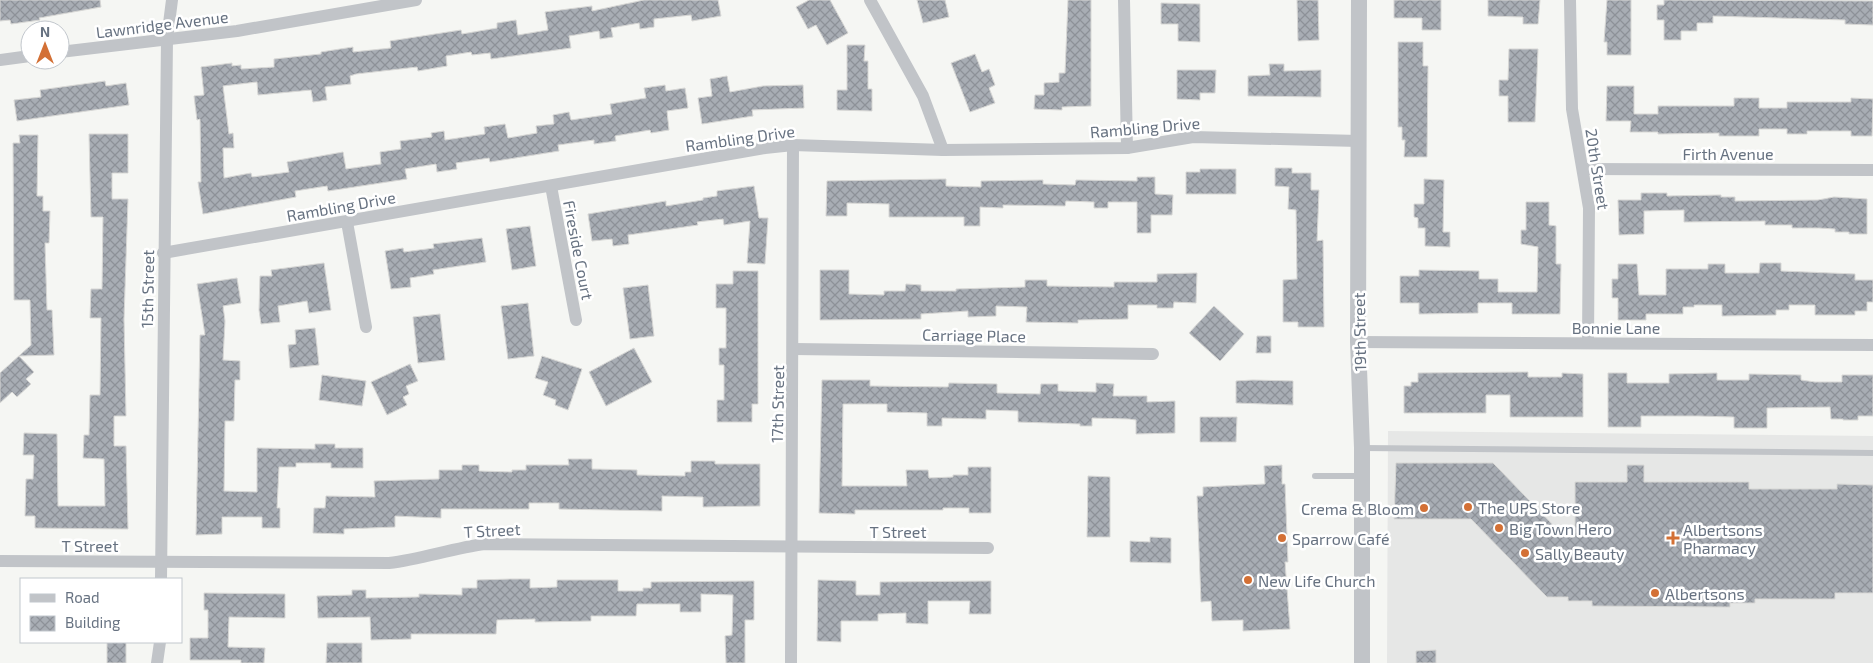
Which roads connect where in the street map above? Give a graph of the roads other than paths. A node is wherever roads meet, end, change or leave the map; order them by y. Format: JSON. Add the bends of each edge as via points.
{"nodes":[{"id":1,"x":172,"y":0,"type":"edge"},
{"id":2,"x":416,"y":0,"type":"edge"},
{"id":3,"x":870,"y":0,"type":"edge"},
{"id":4,"x":1124,"y":0,"type":"edge"},
{"id":5,"x":1359,"y":0,"type":"edge"},
{"id":6,"x":1570,"y":0,"type":"edge"},
{"id":7,"x":167,"y":39,"type":"junction"},
{"id":8,"x":70,"y":51,"type":"edge"},
{"id":9,"x":20,"y":57,"type":"edge"},
{"id":10,"x":0,"y":60,"type":"edge"},
{"id":11,"x":1358,"y":141,"type":"junction"},
{"id":12,"x":793,"y":145,"type":"junction"},
{"id":13,"x":1127,"y":148,"type":"junction"},
{"id":14,"x":943,"y":150,"type":"junction"},
{"id":15,"x":1583,"y":169,"type":"junction"},
{"id":16,"x":1873,"y":170,"type":"edge"},
{"id":17,"x":551,"y":186,"type":"junction"},
{"id":18,"x":347,"y":222,"type":"junction"},
{"id":19,"x":163,"y":254,"type":"junction"},
{"id":20,"x":576,"y":320,"type":"dead end"},
{"id":21,"x":366,"y":327,"type":"dead end"},
{"id":22,"x":1358,"y":342,"type":"junction"},
{"id":23,"x":1588,"y":342,"type":"junction"},
{"id":24,"x":1873,"y":345,"type":"edge"},
{"id":25,"x":794,"y":349,"type":"junction"},
{"id":26,"x":1154,"y":354,"type":"dead end"},
{"id":27,"x":1362,"y":448,"type":"junction"},
{"id":28,"x":1873,"y":454,"type":"edge"},
{"id":29,"x":1315,"y":476,"type":"dead end"},
{"id":30,"x":1362,"y":476,"type":"junction"},
{"id":31,"x":792,"y":547,"type":"junction"},
{"id":32,"x":988,"y":548,"type":"dead end"},
{"id":33,"x":0,"y":561,"type":"edge"},
{"id":34,"x":161,"y":561,"type":"junction"},
{"id":35,"x":161,"y":578,"type":"edge"},
{"id":36,"x":160,"y":643,"type":"edge"},
{"id":37,"x":157,"y":663,"type":"edge"},
{"id":38,"x":791,"y":663,"type":"edge"},
{"id":39,"x":1362,"y":663,"type":"edge"}],
"edges":[{"from":1,"to":7,"type":"street","name":"15th Street"},
{"from":2,"to":7,"type":"street","name":"Lawnridge Avenue","via":[[237,31]]},
{"from":3,"to":14,"type":"street","via":[[923,96]]},
{"from":4,"to":13,"type":"street"},
{"from":5,"to":11,"type":"street","name":"19th Street"},
{"from":6,"to":15,"type":"street","name":"20th Street","via":[[1572,109]]},
{"from":7,"to":8,"type":"street","name":"Lawnridge Avenue"},
{"from":7,"to":19,"type":"street","name":"15th Street"},
{"from":9,"to":10,"type":"street"},
{"from":11,"to":13,"type":"street","name":"Rambling Drive","via":[[1193,137]]},
{"from":11,"to":22,"type":"street","name":"19th Street"},
{"from":12,"to":14,"type":"street","name":"Rambling Drive"},
{"from":12,"to":17,"type":"street","name":"Rambling Drive"},
{"from":12,"to":25,"type":"street","name":"17th Street"},
{"from":13,"to":14,"type":"street","name":"Rambling Drive"},
{"from":15,"to":16,"type":"street","name":"Firth Avenue"},
{"from":15,"to":23,"type":"street","name":"20th Street","via":[[1589,208]]},
{"from":17,"to":18,"type":"street","name":"Rambling Drive"},
{"from":17,"to":20,"type":"street","name":"Fireside Court"},
{"from":18,"to":19,"type":"street","name":"Rambling Drive"},
{"from":18,"to":21,"type":"street"},
{"from":19,"to":34,"type":"street","name":"15th Street"},
{"from":22,"to":23,"type":"street","name":"Bonnie Lane"},
{"from":22,"to":27,"type":"street","name":"19th Street"},
{"from":23,"to":24,"type":"street","name":"Bonnie Lane"},
{"from":25,"to":26,"type":"street","name":"Carriage Place"},
{"from":25,"to":31,"type":"street","name":"17th Street"},
{"from":27,"to":28,"type":"lane"},
{"from":27,"to":30,"type":"street","name":"19th Street"},
{"from":29,"to":30,"type":"lane"},
{"from":30,"to":39,"type":"street","name":"19th Street"},
{"from":31,"to":32,"type":"street","name":"T Street"},
{"from":31,"to":34,"type":"street","name":"T Street","via":[[485,544],[389,563]]},
{"from":31,"to":38,"type":"street","name":"17th Street"},
{"from":33,"to":34,"type":"street","name":"T Street"},
{"from":34,"to":35,"type":"street","name":"15th Street"},
{"from":36,"to":37,"type":"street"}]}
